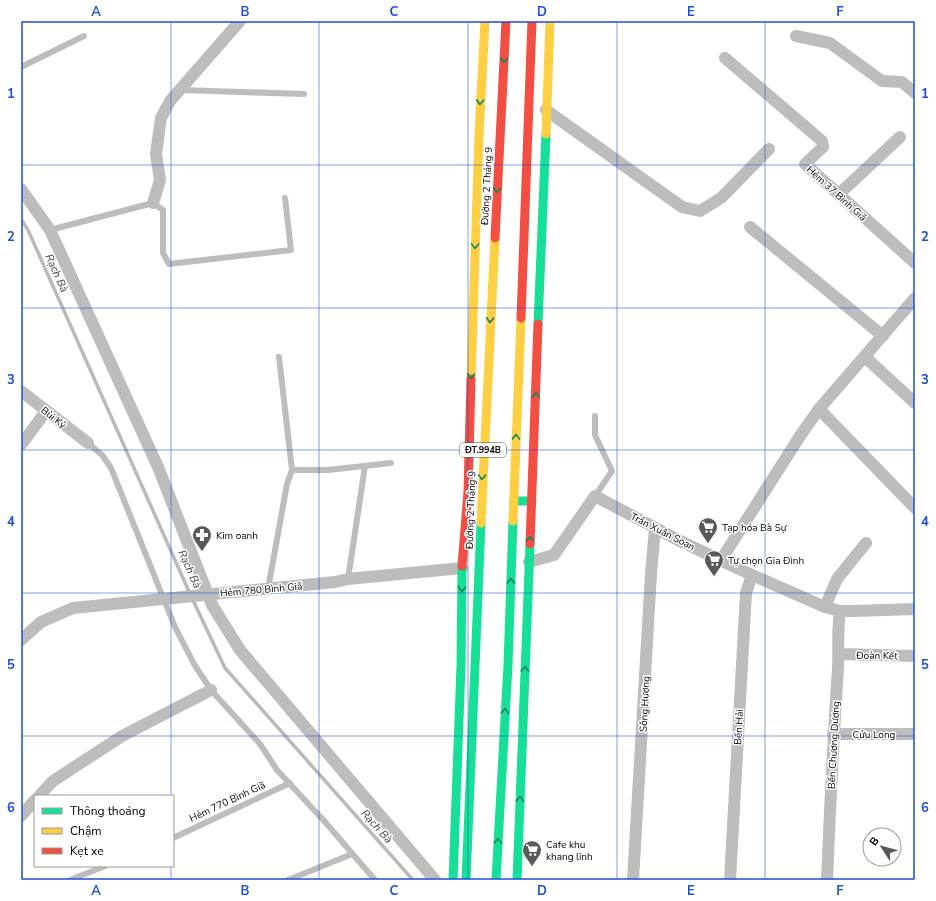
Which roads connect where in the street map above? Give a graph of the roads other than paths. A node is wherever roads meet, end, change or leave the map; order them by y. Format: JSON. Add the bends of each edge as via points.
{"nodes":[{"id":1,"x":240,"y":21,"type":"edge"},
{"id":2,"x":485,"y":21,"type":"edge"},
{"id":3,"x":506,"y":21,"type":"edge"},
{"id":4,"x":532,"y":21,"type":"edge"},
{"id":5,"x":550,"y":21,"type":"edge"},
{"id":6,"x":84,"y":36,"type":"dead end"},
{"id":7,"x":796,"y":36,"type":"dead end"},
{"id":8,"x":725,"y":58,"type":"dead end"},
{"id":9,"x":21,"y":67,"type":"edge"},
{"id":10,"x":179,"y":90,"type":"junction"},
{"id":11,"x":915,"y":93,"type":"edge"},
{"id":12,"x":304,"y":94,"type":"dead end"},
{"id":13,"x":546,"y":110,"type":"junction"},
{"id":14,"x":900,"y":138,"type":"dead end"},
{"id":15,"x":769,"y":148,"type":"dead end"},
{"id":16,"x":21,"y":189,"type":"edge"},
{"id":17,"x":839,"y":194,"type":"junction"},
{"id":18,"x":285,"y":198,"type":"dead end"},
{"id":19,"x":153,"y":203,"type":"junction"},
{"id":20,"x":750,"y":227,"type":"dead end"},
{"id":21,"x":50,"y":230,"type":"junction"},
{"id":22,"x":915,"y":263,"type":"edge"},
{"id":23,"x":915,"y":299,"type":"edge"},
{"id":24,"x":883,"y":336,"type":"junction"},
{"id":25,"x":278,"y":357,"type":"dead end"},
{"id":26,"x":865,"y":357,"type":"junction"},
{"id":27,"x":21,"y":391,"type":"edge"},
{"id":28,"x":915,"y":403,"type":"edge"},
{"id":29,"x":819,"y":409,"type":"junction"},
{"id":30,"x":46,"y":412,"type":"junction"},
{"id":31,"x":594,"y":416,"type":"dead end"},
{"id":32,"x":88,"y":443,"type":"joint"},
{"id":33,"x":21,"y":445,"type":"edge"},
{"id":34,"x":390,"y":463,"type":"dead end"},
{"id":35,"x":365,"y":466,"type":"junction"},
{"id":36,"x":292,"y":470,"type":"junction"},
{"id":37,"x":468,"y":492,"type":"junction"},
{"id":38,"x":482,"y":493,"type":"junction"},
{"id":39,"x":595,"y":496,"type":"junction"},
{"id":40,"x":514,"y":501,"type":"junction"},
{"id":41,"x":532,"y":501,"type":"junction"},
{"id":42,"x":915,"y":508,"type":"edge"},
{"id":43,"x":655,"y":528,"type":"junction"},
{"id":44,"x":866,"y":543,"type":"dead end"},
{"id":45,"x":721,"y":560,"type":"junction"},
{"id":46,"x":529,"y":562,"type":"junction"},
{"id":47,"x":462,"y":568,"type":"junction"},
{"id":48,"x":752,"y":575,"type":"junction"},
{"id":49,"x":348,"y":580,"type":"junction"},
{"id":50,"x":268,"y":589,"type":"junction"},
{"id":51,"x":208,"y":594,"type":"junction"},
{"id":52,"x":163,"y":599,"type":"junction"},
{"id":53,"x":825,"y":607,"type":"junction"},
{"id":54,"x":915,"y":609,"type":"edge"},
{"id":55,"x":840,"y":611,"type":"junction"},
{"id":56,"x":21,"y":640,"type":"edge"},
{"id":57,"x":839,"y":654,"type":"junction"},
{"id":58,"x":915,"y":656,"type":"edge"},
{"id":59,"x":211,"y":690,"type":"junction"},
{"id":60,"x":833,"y":734,"type":"junction"},
{"id":61,"x":915,"y":734,"type":"edge"},
{"id":62,"x":290,"y":783,"type":"junction"},
{"id":63,"x":40,"y":795,"type":"edge"},
{"id":64,"x":34,"y":801,"type":"edge"},
{"id":65,"x":21,"y":816,"type":"edge"},
{"id":66,"x":174,"y":838,"type":"edge"},
{"id":67,"x":352,"y":854,"type":"junction"},
{"id":68,"x":102,"y":867,"type":"edge"},
{"id":69,"x":70,"y":880,"type":"edge"},
{"id":70,"x":288,"y":880,"type":"edge"},
{"id":71,"x":375,"y":880,"type":"edge"},
{"id":72,"x":435,"y":880,"type":"edge"},
{"id":73,"x":453,"y":880,"type":"edge"},
{"id":74,"x":466,"y":880,"type":"edge"},
{"id":75,"x":496,"y":880,"type":"edge"},
{"id":76,"x":517,"y":880,"type":"edge"},
{"id":77,"x":633,"y":880,"type":"edge"},
{"id":78,"x":730,"y":880,"type":"edge"},
{"id":79,"x":827,"y":880,"type":"edge"}],
"edges":[{"from":1,"to":10,"type":"street"},
{"from":2,"to":37,"type":"main road","name":"Đường 2 Tháng 9","number":"ĐT.994B","one_way":true,"via":[[478,135]]},
{"from":3,"to":38,"type":"main road","name":"Đường 2 Tháng 9","number":"ĐT.994B","one_way":true},
{"from":40,"to":4,"type":"main road","number":"ĐT.994B","one_way":true},
{"from":5,"to":13,"type":"main road"},
{"from":6,"to":9,"type":"lane"},
{"from":7,"to":11,"type":"street","via":[[830,44],[882,81],[902,82]]},
{"from":8,"to":17,"type":"street","name":"Hẻm 37 Bình Giã","via":[[822,141],[823,147],[805,164]]},
{"from":10,"to":12,"type":"lane"},
{"from":10,"to":19,"type":"street","via":[[161,118],[156,154],[160,180]]},
{"from":13,"to":15,"type":"street","via":[[682,207],[700,211],[720,198]]},
{"from":41,"to":13,"type":"main road","one_way":true},
{"from":14,"to":17,"type":"street"},
{"from":16,"to":21,"type":"street"},
{"from":17,"to":22,"type":"street","name":"Hẻm 37 Bình Giã"},
{"from":18,"to":19,"type":"lane","via":[[291,250],[169,264],[163,253],[163,210]]},
{"from":19,"to":21,"type":"lane"},
{"from":20,"to":24,"type":"street"},
{"from":21,"to":51,"type":"street","via":[[158,467]]},
{"from":23,"to":24,"type":"street"},
{"from":24,"to":26,"type":"street"},
{"from":25,"to":36,"type":"lane"},
{"from":26,"to":28,"type":"street"},
{"from":26,"to":29,"type":"street"},
{"from":27,"to":30,"type":"street","name":"Bùi Kỷ"},
{"from":29,"to":42,"type":"street"},
{"from":29,"to":45,"type":"street"},
{"from":30,"to":32,"type":"street","name":"Bùi Kỷ"},
{"from":30,"to":33,"type":"street"},
{"from":31,"to":39,"type":"lane","via":[[595,435],[612,471]]},
{"from":32,"to":52,"type":"lane","via":[[103,456],[111,468]]},
{"from":34,"to":35,"type":"lane"},
{"from":35,"to":36,"type":"lane"},
{"from":35,"to":49,"type":"lane"},
{"from":36,"to":50,"type":"lane"},
{"from":37,"to":38,"type":"main road"},
{"from":37,"to":47,"type":"main road","name":"Đường 2 Tháng 9","number":"ĐT.994B"},
{"from":38,"to":74,"type":"main road","name":"Đường 2 Tháng 9","number":"ĐT.994B"},
{"from":39,"to":43,"type":"street","name":"Trần Xuân Soạn"},
{"from":39,"to":46,"type":"street","via":[[554,555]]},
{"from":40,"to":41,"type":"main road"},
{"from":75,"to":40,"type":"main road","number":"ĐT.994B","one_way":true},
{"from":46,"to":41,"type":"main road","one_way":true},
{"from":43,"to":45,"type":"street","name":"Trần Xuân Soạn"},
{"from":43,"to":77,"type":"street","name":"Sông Hương"},
{"from":44,"to":53,"type":"street","via":[[846,566]]},
{"from":45,"to":48,"type":"street","name":"Trần Xuân Soạn"},
{"from":76,"to":46,"type":"main road","one_way":true},
{"from":47,"to":49,"type":"street","name":"Hẻm 780 Bình Giã"},
{"from":47,"to":73,"type":"main road","name":"Đường 2 Tháng 9","number":"ĐT.994B","one_way":true},
{"from":48,"to":53,"type":"street","name":"Trần Xuân Soạn"},
{"from":48,"to":78,"type":"street","name":"Bến Hải","via":[[746,593]]},
{"from":49,"to":50,"type":"street","name":"Hẻm 780 Bình Giã"},
{"from":50,"to":51,"type":"street","name":"Hẻm 780 Bình Giã"},
{"from":51,"to":52,"type":"street","name":"Hẻm 780 Bình Giã"},
{"from":51,"to":72,"type":"street","via":[[240,650]]},
{"from":52,"to":56,"type":"street","name":"Hẻm 780 Bình Giã","via":[[73,608],[42,622]]},
{"from":52,"to":59,"type":"lane","via":[[194,664]]},
{"from":53,"to":55,"type":"street","name":"Trần Xuân Soạn"},
{"from":54,"to":55,"type":"street","name":"Trần Xuân Soạn"},
{"from":55,"to":57,"type":"street","name":"Bến Chương Dương","via":[[837,630]]},
{"from":57,"to":58,"type":"street","name":"Đoàn Kết"},
{"from":57,"to":60,"type":"street","name":"Bến Chương Dương"},
{"from":59,"to":62,"type":"lane","via":[[260,744],[277,770]]},
{"from":59,"to":63,"type":"street","via":[[122,736],[53,781]]},
{"from":60,"to":61,"type":"street","name":"Cửu Long"},
{"from":60,"to":79,"type":"street","name":"Bến Chương Dương"},
{"from":62,"to":66,"type":"lane","name":"Hẻm 770 Bình Giã"},
{"from":62,"to":67,"type":"lane"},
{"from":64,"to":65,"type":"street"},
{"from":67,"to":70,"type":"lane"},
{"from":67,"to":71,"type":"lane"},
{"from":68,"to":69,"type":"lane"}]}
